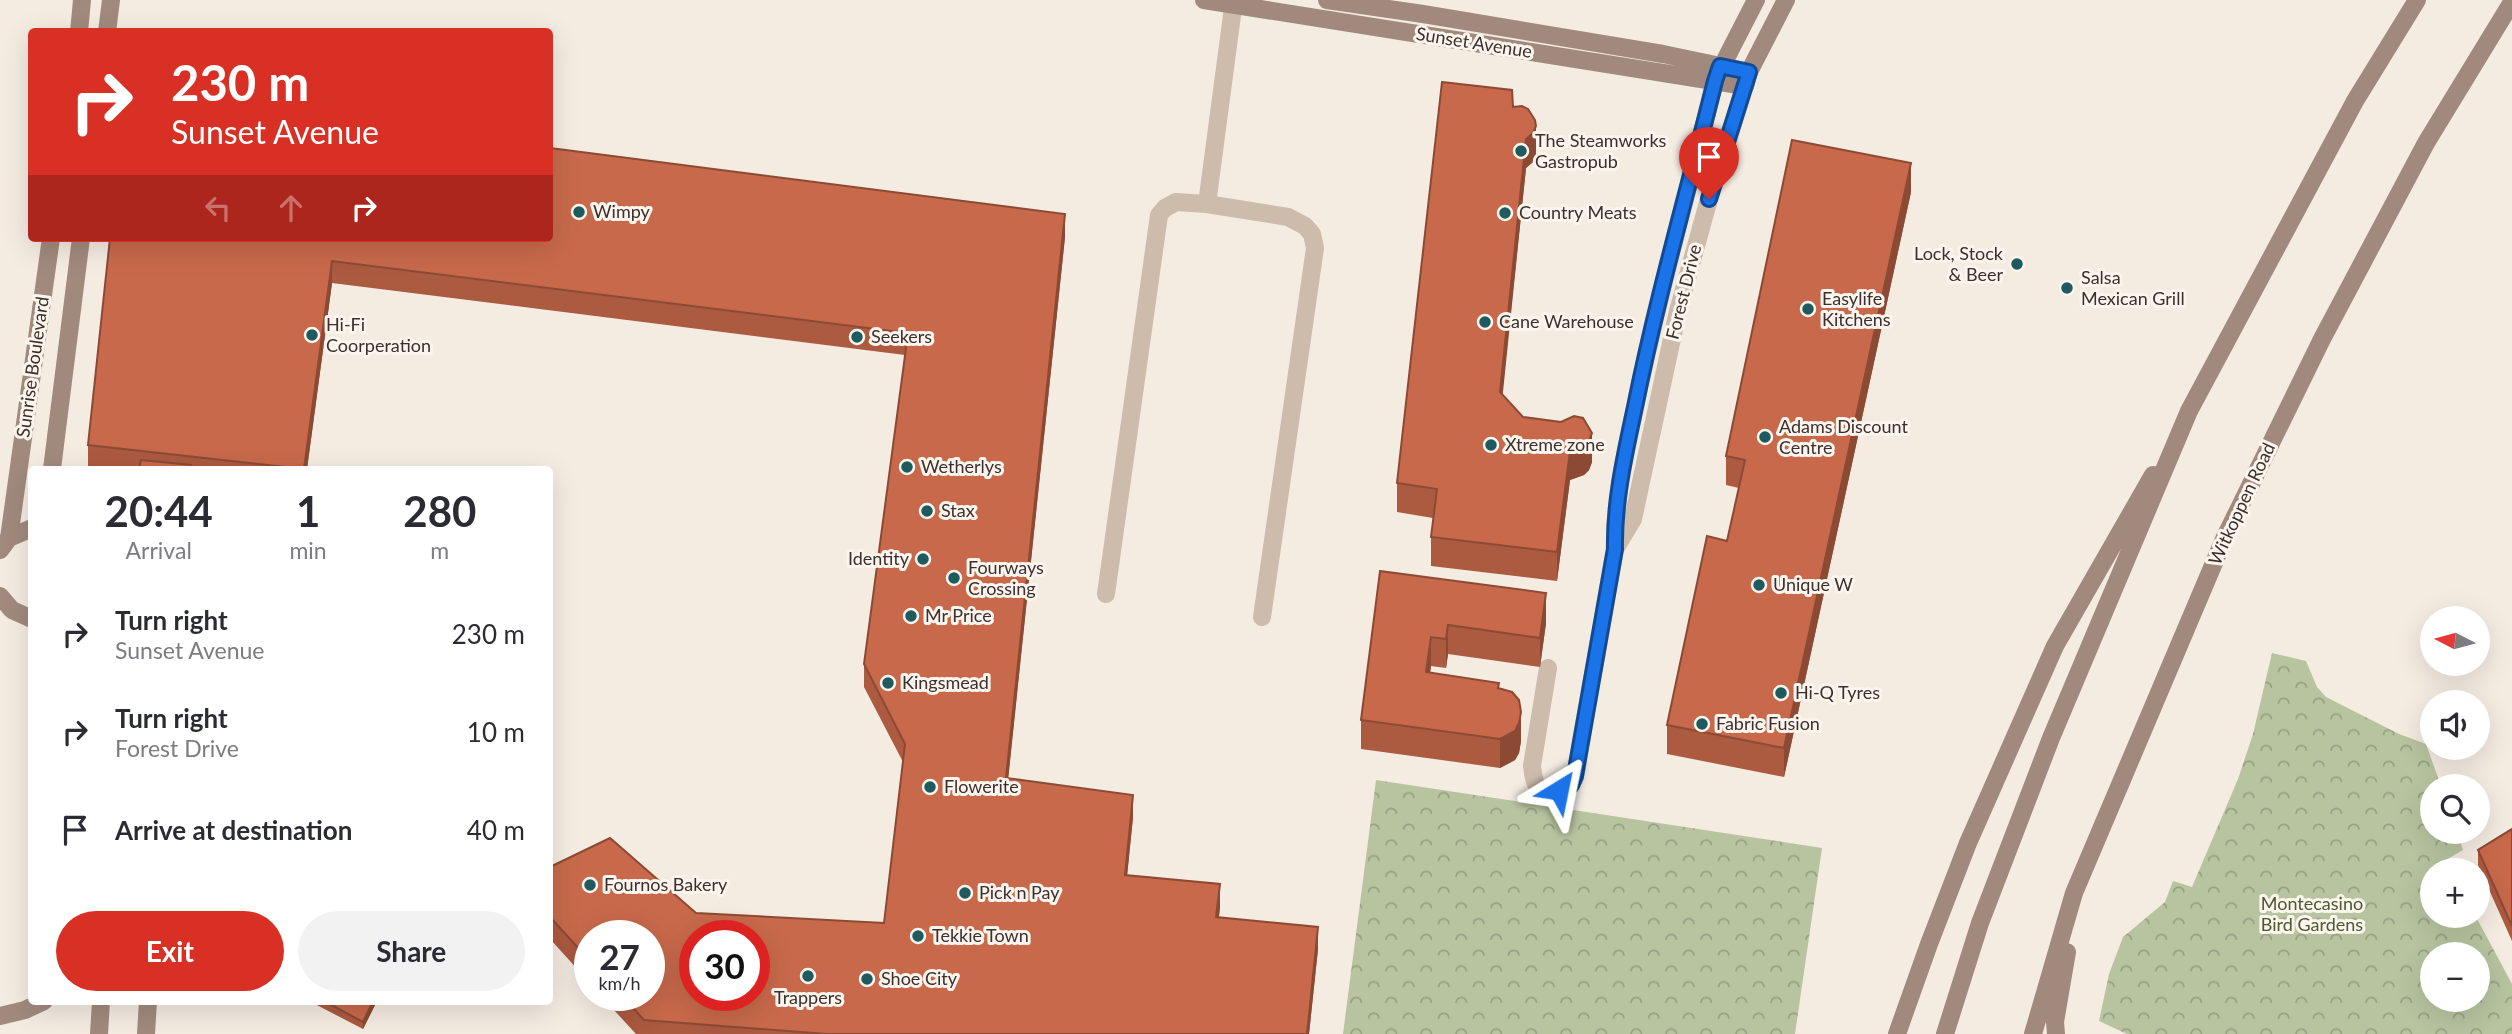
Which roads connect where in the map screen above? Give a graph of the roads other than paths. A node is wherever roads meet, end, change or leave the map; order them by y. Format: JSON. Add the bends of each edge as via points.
{"nodes":[{"id":1,"x":82,"y":0,"type":"edge"},
{"id":2,"x":1204,"y":0,"type":"edge"},
{"id":3,"x":1327,"y":0,"type":"edge"},
{"id":4,"x":1756,"y":0,"type":"edge"},
{"id":5,"x":1786,"y":0,"type":"edge"},
{"id":6,"x":2417,"y":0,"type":"edge"},
{"id":7,"x":111,"y":2,"type":"edge"},
{"id":8,"x":2512,"y":2,"type":"edge"},
{"id":9,"x":1234,"y":3,"type":"edge"},
{"id":10,"x":79,"y":28,"type":"edge"},
{"id":11,"x":108,"y":28,"type":"edge"},
{"id":12,"x":1718,"y":73,"type":"junction"},
{"id":13,"x":1747,"y":79,"type":"junction"},
{"id":14,"x":1207,"y":204,"type":"junction"},
{"id":15,"x":50,"y":242,"type":"edge"},
{"id":16,"x":80,"y":242,"type":"edge"},
{"id":17,"x":2189,"y":411,"type":"junction"},
{"id":18,"x":52,"y":466,"type":"edge"},
{"id":19,"x":28,"y":530,"type":"edge"},
{"id":20,"x":5,"y":544,"type":"edge"},
{"id":21,"x":1615,"y":549,"type":"junction"},
{"id":22,"x":1106,"y":594,"type":"dead end"},
{"id":23,"x":0,"y":596,"type":"edge"},
{"id":24,"x":1262,"y":617,"type":"dead end"},
{"id":25,"x":28,"y":618,"type":"edge"},
{"id":26,"x":1548,"y":668,"type":"dead end"},
{"id":27,"x":2074,"y":894,"type":"junction"},
{"id":28,"x":36,"y":1005,"type":"edge"},
{"id":29,"x":100,"y":1005,"type":"edge"},
{"id":30,"x":148,"y":1005,"type":"edge"},
{"id":31,"x":0,"y":1016,"type":"edge"},
{"id":32,"x":99,"y":1034,"type":"edge"},
{"id":33,"x":146,"y":1034,"type":"edge"},
{"id":34,"x":1897,"y":1034,"type":"edge"},
{"id":35,"x":1945,"y":1034,"type":"edge"},
{"id":36,"x":2033,"y":1034,"type":"edge"},
{"id":37,"x":2056,"y":1034,"type":"edge"}],
"edges":[{"from":1,"to":10,"type":"main road"},
{"from":2,"to":9,"type":"main road","name":"Sunset Avenue"},
{"from":3,"to":12,"type":"main road","name":"Sunset Avenue","via":[[1423,14]]},
{"from":4,"to":12,"type":"main road","name":"Forest Drive"},
{"from":5,"to":13,"type":"main road","name":"Forest Drive"},
{"from":6,"to":17,"type":"main road","via":[[2355,101]]},
{"from":7,"to":11,"type":"main road"},
{"from":8,"to":27,"type":"main road","name":"Witkoppen Road","via":[[2426,143],[2225,537]]},
{"from":9,"to":12,"type":"main road","name":"Sunset Avenue"},
{"from":9,"to":14,"type":"street"},
{"from":12,"to":13,"type":"main road","name":"Sunset Avenue"},
{"from":12,"to":21,"type":"street","name":"Forest Drive","via":[[1651,324],[1614,516]]},
{"from":13,"to":21,"type":"street","name":"Forest Drive","via":[[1678,311],[1633,519]]},
{"from":14,"to":22,"type":"street","via":[[1176,202],[1159,215]]},
{"from":14,"to":24,"type":"street","via":[[1288,217],[1312,234],[1315,248]]},
{"from":15,"to":20,"type":"main road","name":"Sunrise Boulevard"},
{"from":16,"to":18,"type":"main road","name":"Sunrise Boulevard"},
{"from":17,"to":34,"type":"main road","via":[[2055,646],[1968,843]]},
{"from":17,"to":35,"type":"main road","via":[[2050,738],[1980,923]]},
{"from":19,"to":20,"type":"main road"},
{"from":21,"to":26,"type":"street","name":"Forest Drive","via":[[1575,776],[1566,789],[1552,791],[1538,786],[1532,766]]},
{"from":23,"to":25,"type":"main road","via":[[12,610]]},
{"from":27,"to":36,"type":"main road","name":"Witkoppen Road"},
{"from":27,"to":37,"type":"main road"},
{"from":28,"to":31,"type":"main road"},
{"from":29,"to":32,"type":"main road"},
{"from":30,"to":33,"type":"main road"}]}
